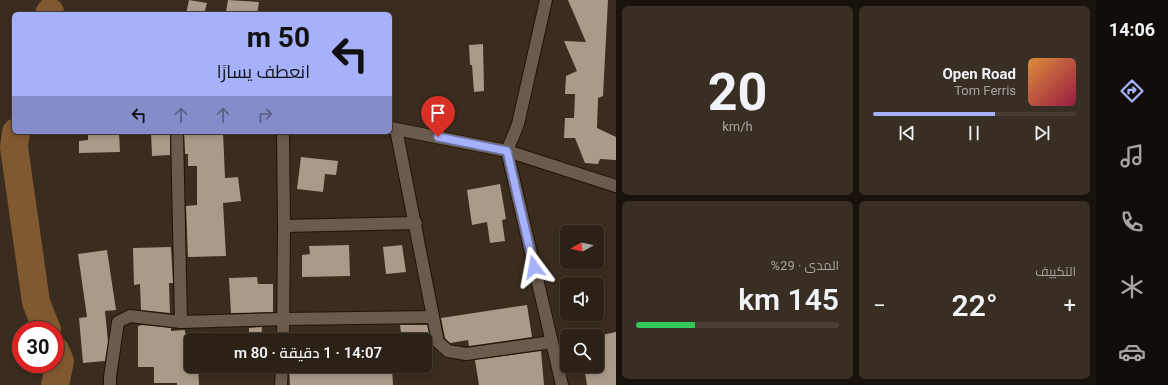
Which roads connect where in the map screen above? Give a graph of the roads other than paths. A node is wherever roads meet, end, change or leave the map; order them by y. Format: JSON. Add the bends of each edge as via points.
{"nodes":[{"id":1,"x":546,"y":0,"type":"edge"},
{"id":2,"x":393,"y":128,"type":"edge"},
{"id":3,"x":177,"y":134,"type":"edge"},
{"id":4,"x":283,"y":134,"type":"edge"},
{"id":5,"x":507,"y":151,"type":"junction"},
{"id":6,"x":616,"y":186,"type":"edge"},
{"id":7,"x":416,"y":223,"type":"junction"},
{"id":8,"x":284,"y":226,"type":"junction"},
{"id":9,"x":433,"y":317,"type":"junction"},
{"id":10,"x":284,"y":319,"type":"junction"},
{"id":11,"x":182,"y":322,"type":"junction"},
{"id":12,"x":283,"y":333,"type":"edge"},
{"id":13,"x":552,"y":342,"type":"junction"},
{"id":14,"x":282,"y":373,"type":"edge"},
{"id":15,"x":110,"y":385,"type":"edge"},
{"id":16,"x":281,"y":385,"type":"edge"},
{"id":17,"x":562,"y":385,"type":"edge"}],
"edges":[{"from":1,"to":5,"type":"street","via":[[518,124]]},
{"from":2,"to":5,"type":"street"},
{"from":2,"to":7,"type":"street"},
{"from":3,"to":11,"type":"street"},
{"from":4,"to":8,"type":"street"},
{"from":5,"to":6,"type":"street"},
{"from":5,"to":13,"type":"street"},
{"from":7,"to":8,"type":"street"},
{"from":7,"to":9,"type":"street"},
{"from":8,"to":10,"type":"street"},
{"from":9,"to":10,"type":"street"},
{"from":9,"to":13,"type":"street","via":[[438,342],[448,351],[466,354]]},
{"from":10,"to":11,"type":"street"},
{"from":10,"to":12,"type":"street"},
{"from":11,"to":15,"type":"street","via":[[130,316],[118,322]]},
{"from":13,"to":17,"type":"street"},
{"from":14,"to":16,"type":"street"}]}
